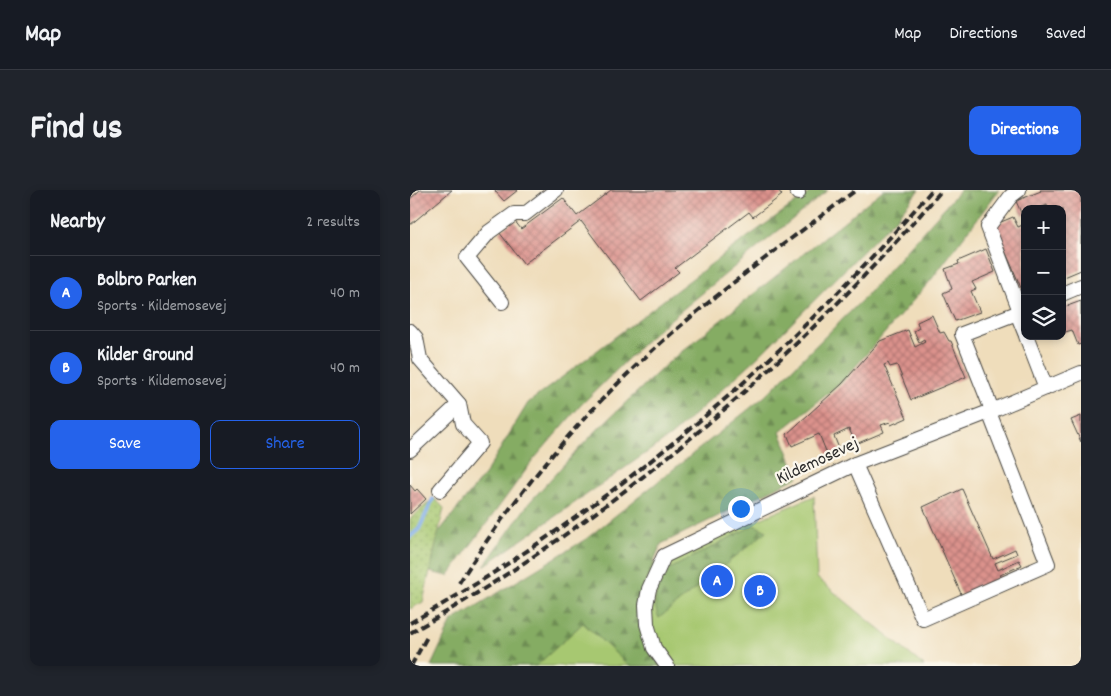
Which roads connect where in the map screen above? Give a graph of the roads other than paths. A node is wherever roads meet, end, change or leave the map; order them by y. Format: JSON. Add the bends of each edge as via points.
{"nodes":[{"id":1,"x":556,"y":190,"type":"edge"},
{"id":2,"x":1019,"y":190,"type":"edge"},
{"id":3,"x":1081,"y":286,"type":"edge"},
{"id":4,"x":1066,"y":292,"type":"edge"},
{"id":5,"x":502,"y":302,"type":"dead end"},
{"id":6,"x":1021,"y":311,"type":"edge"},
{"id":7,"x":410,"y":331,"type":"edge"},
{"id":8,"x":1027,"y":340,"type":"edge"},
{"id":9,"x":1081,"y":373,"type":"edge"},
{"id":10,"x":1046,"y":388,"type":"junction"},
{"id":11,"x":459,"y":404,"type":"junction"},
{"id":12,"x":990,"y":411,"type":"junction"},
{"id":13,"x":410,"y":450,"type":"edge"},
{"id":14,"x":855,"y":464,"type":"junction"},
{"id":15,"x":440,"y":490,"type":"dead end"},
{"id":16,"x":667,"y":666,"type":"edge"}],
"edges":[{"from":1,"to":5,"type":"street","via":[[525,214],[514,214],[489,232],[467,258]]},
{"from":2,"to":6,"type":"street","via":[[988,227]]},
{"from":3,"to":4,"type":"street"},
{"from":6,"to":12,"type":"street","via":[[962,334]]},
{"from":7,"to":11,"type":"street","via":[[416,338],[420,359]]},
{"from":8,"to":10,"type":"street"},
{"from":9,"to":10,"type":"street","name":"Kildemosevej"},
{"from":10,"to":12,"type":"street","name":"Kildemosevej"},
{"from":11,"to":13,"type":"street"},
{"from":11,"to":15,"type":"street","via":[[463,424],[480,443]]},
{"from":12,"to":14,"type":"street","name":"Kildemosevej"},
{"from":12,"to":14,"type":"street","via":[[1048,564],[924,619]]},
{"from":14,"to":16,"type":"street","name":"Kildemosevej","via":[[664,556],[649,589],[646,605],[654,648]]}]}
